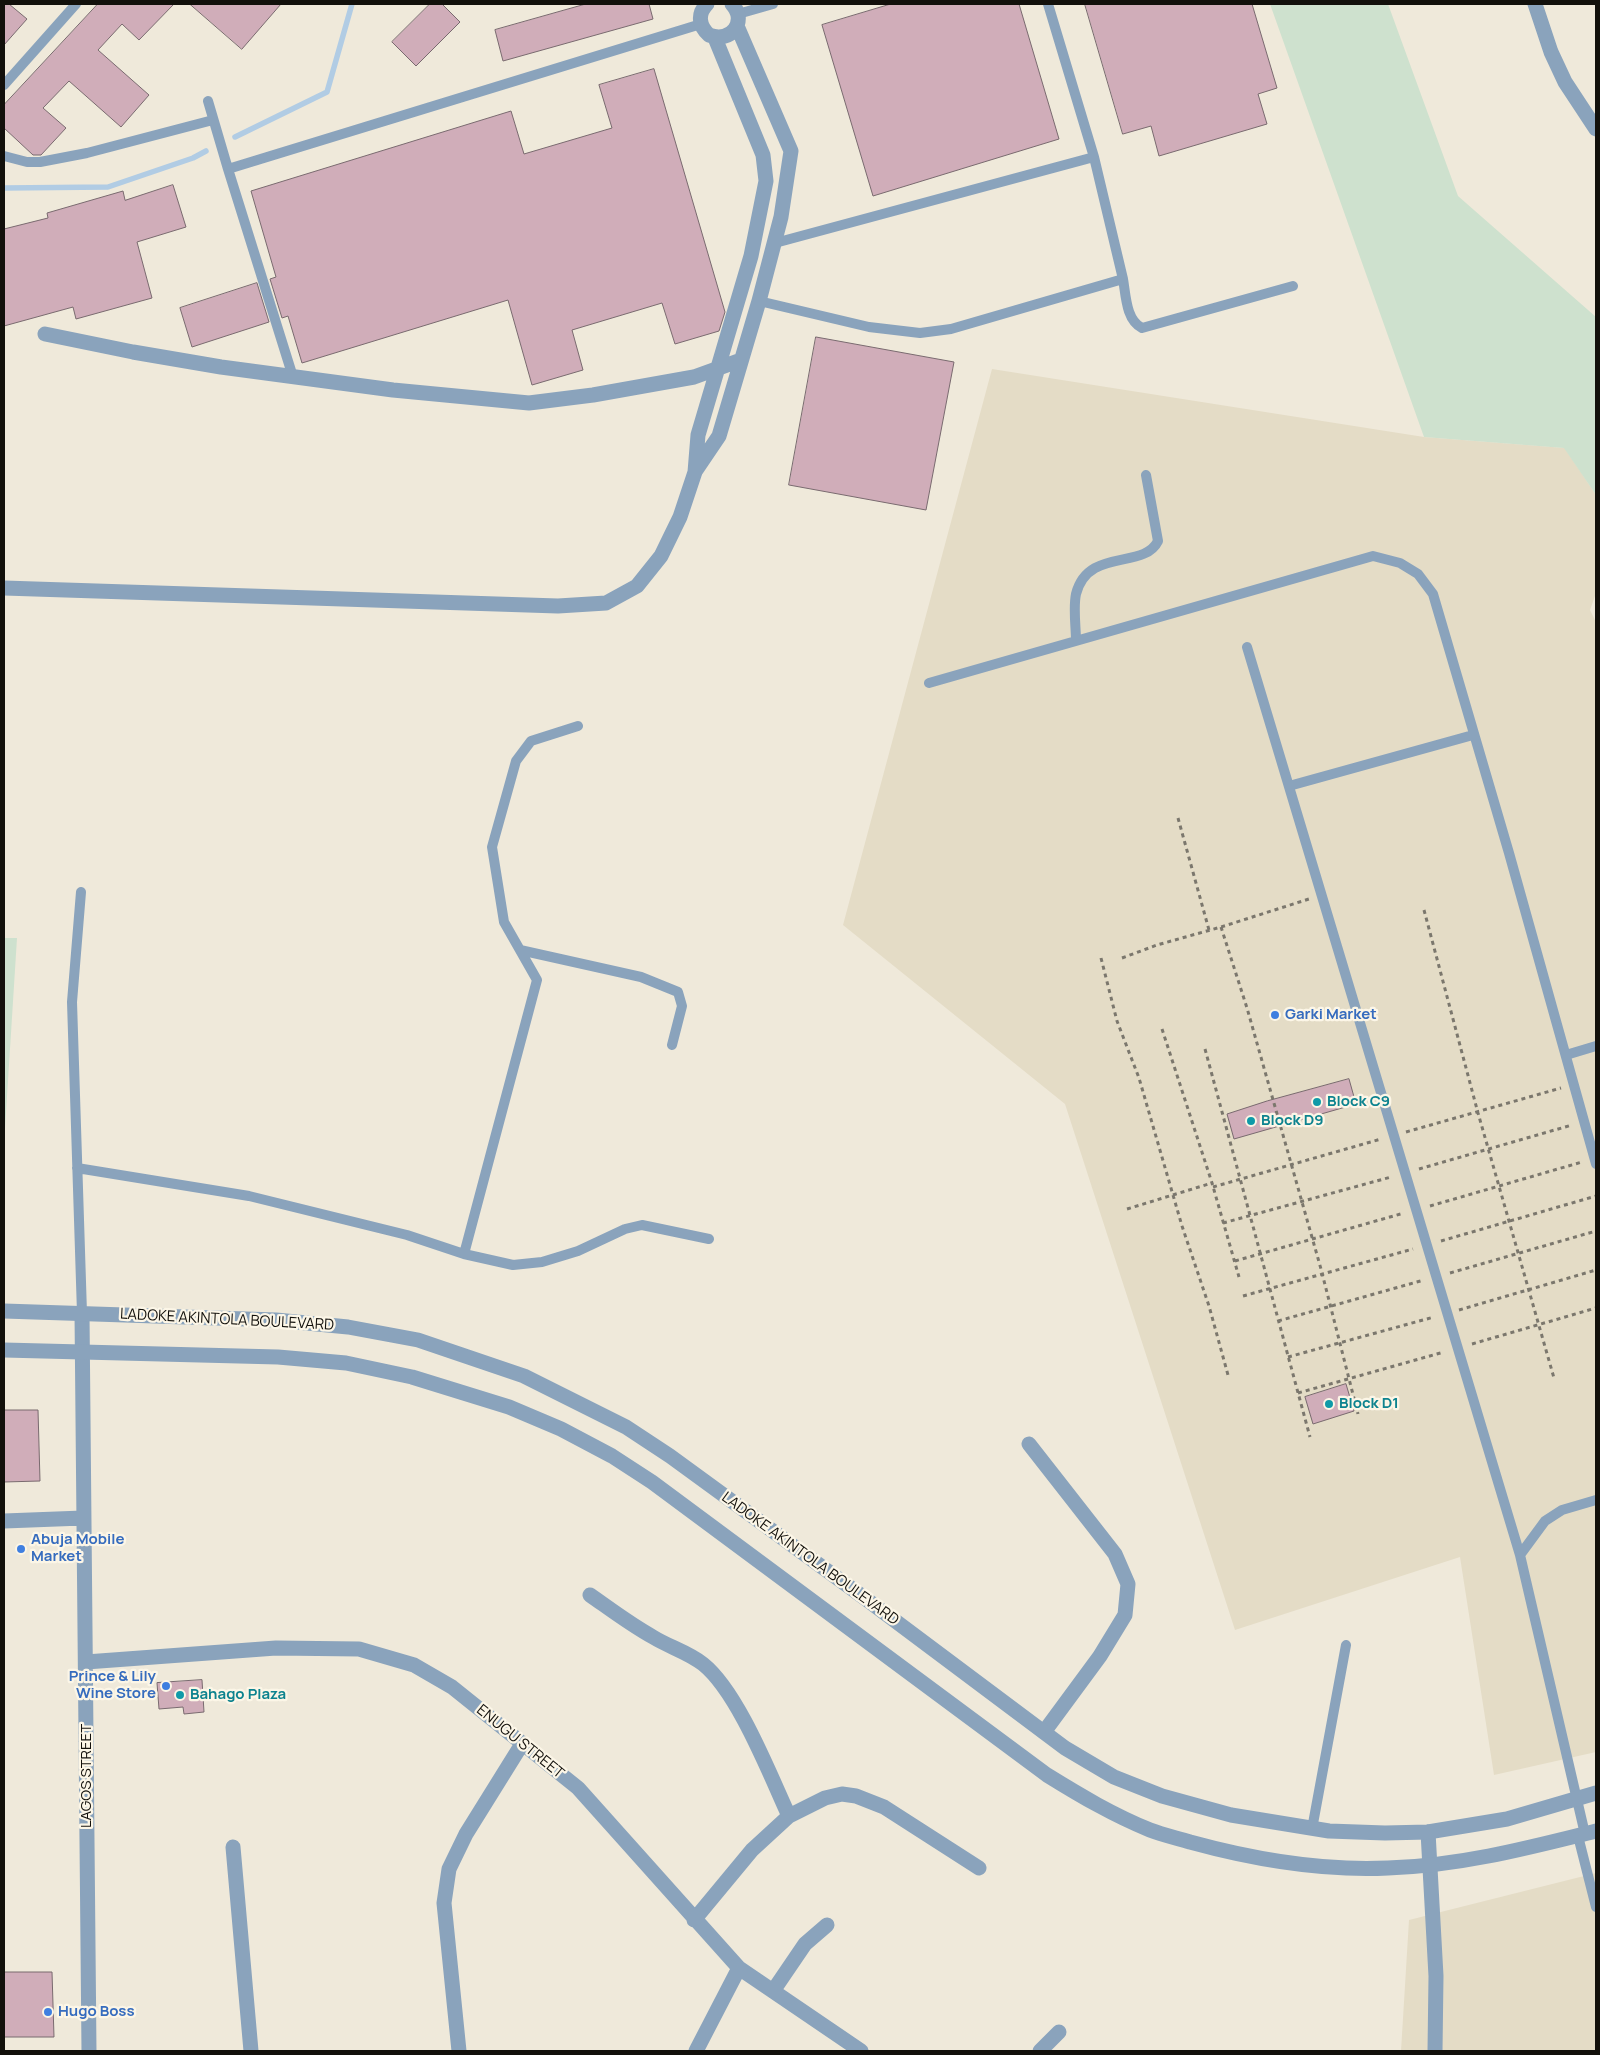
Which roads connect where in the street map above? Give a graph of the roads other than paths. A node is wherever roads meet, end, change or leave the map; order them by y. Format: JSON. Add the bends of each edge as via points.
{"nodes":[{"id":1,"x":76,"y":4,"type":"edge"},
{"id":2,"x":773,"y":4,"type":"edge"},
{"id":3,"x":1048,"y":4,"type":"edge"},
{"id":4,"x":1535,"y":4,"type":"edge"},
{"id":5,"x":704,"y":5,"type":"edge"},
{"id":6,"x":736,"y":15,"type":"edge"},
{"id":7,"x":701,"y":24,"type":"junction"},
{"id":8,"x":715,"y":38,"type":"junction"},
{"id":9,"x":4,"y":85,"type":"edge"},
{"id":10,"x":208,"y":101,"type":"dead end"},
{"id":11,"x":213,"y":120,"type":"junction"},
{"id":12,"x":1596,"y":129,"type":"edge"},
{"id":13,"x":4,"y":156,"type":"edge"},
{"id":14,"x":1094,"y":157,"type":"junction"},
{"id":15,"x":228,"y":169,"type":"junction"},
{"id":16,"x":775,"y":243,"type":"junction"},
{"id":17,"x":1123,"y":279,"type":"junction"},
{"id":18,"x":1293,"y":286,"type":"dead end"},
{"id":19,"x":759,"y":301,"type":"junction"},
{"id":20,"x":45,"y":334,"type":"dead end"},
{"id":21,"x":741,"y":360,"type":"junction"},
{"id":22,"x":718,"y":368,"type":"junction"},
{"id":23,"x":293,"y":377,"type":"junction"},
{"id":24,"x":695,"y":472,"type":"junction"},
{"id":25,"x":1146,"y":475,"type":"dead end"},
{"id":26,"x":4,"y":588,"type":"edge"},
{"id":27,"x":1076,"y":641,"type":"junction"},
{"id":28,"x":1247,"y":647,"type":"dead end"},
{"id":29,"x":929,"y":683,"type":"dead end"},
{"id":30,"x":578,"y":726,"type":"dead end"},
{"id":31,"x":1474,"y":735,"type":"junction"},
{"id":32,"x":1289,"y":786,"type":"junction"},
{"id":33,"x":81,"y":892,"type":"dead end"},
{"id":34,"x":520,"y":950,"type":"junction"},
{"id":35,"x":672,"y":1045,"type":"dead end"},
{"id":36,"x":1596,"y":1046,"type":"edge"},
{"id":37,"x":1566,"y":1055,"type":"junction"},
{"id":38,"x":1596,"y":1164,"type":"edge"},
{"id":39,"x":77,"y":1168,"type":"junction"},
{"id":40,"x":708,"y":1239,"type":"dead end"},
{"id":41,"x":464,"y":1254,"type":"junction"},
{"id":42,"x":4,"y":1311,"type":"edge"},
{"id":43,"x":82,"y":1314,"type":"junction"},
{"id":44,"x":4,"y":1350,"type":"edge"},
{"id":45,"x":84,"y":1351,"type":"junction"},
{"id":46,"x":1029,"y":1444,"type":"dead end"},
{"id":47,"x":1596,"y":1500,"type":"edge"},
{"id":48,"x":83,"y":1518,"type":"junction"},
{"id":49,"x":4,"y":1521,"type":"edge"},
{"id":50,"x":1520,"y":1555,"type":"junction"},
{"id":51,"x":590,"y":1595,"type":"dead end"},
{"id":52,"x":1346,"y":1645,"type":"dead end"},
{"id":53,"x":86,"y":1662,"type":"junction"},
{"id":54,"x":1044,"y":1732,"type":"junction"},
{"id":55,"x":522,"y":1744,"type":"junction"},
{"id":56,"x":1596,"y":1793,"type":"edge"},
{"id":57,"x":1576,"y":1798,"type":"junction"},
{"id":58,"x":789,"y":1816,"type":"junction"},
{"id":59,"x":1312,"y":1828,"type":"junction"},
{"id":60,"x":1428,"y":1832,"type":"junction"},
{"id":61,"x":1586,"y":1834,"type":"edge"},
{"id":62,"x":233,"y":1847,"type":"dead end"},
{"id":63,"x":1430,"y":1865,"type":"junction"},
{"id":64,"x":980,"y":1868,"type":"dead end"},
{"id":65,"x":1596,"y":1907,"type":"edge"},
{"id":66,"x":694,"y":1920,"type":"junction"},
{"id":67,"x":827,"y":1925,"type":"dead end"},
{"id":68,"x":739,"y":1968,"type":"junction"},
{"id":69,"x":773,"y":1991,"type":"junction"},
{"id":70,"x":1059,"y":2032,"type":"dead end"},
{"id":71,"x":89,"y":2051,"type":"edge"},
{"id":72,"x":251,"y":2051,"type":"edge"},
{"id":73,"x":458,"y":2051,"type":"edge"},
{"id":74,"x":696,"y":2051,"type":"edge"},
{"id":75,"x":861,"y":2051,"type":"edge"},
{"id":76,"x":1040,"y":2051,"type":"edge"},
{"id":77,"x":1435,"y":2051,"type":"edge"}],
"edges":[{"from":1,"to":9,"type":"lane"},
{"from":2,"to":6,"type":"lane"},
{"from":3,"to":14,"type":"lane"},
{"from":4,"to":12,"type":"street","via":[[1565,82]]},
{"from":5,"to":7,"type":"street"},
{"from":6,"to":8,"type":"street","via":[[728,36]]},
{"from":6,"to":16,"type":"street","via":[[791,151]]},
{"from":7,"to":8,"type":"street"},
{"from":7,"to":15,"type":"lane"},
{"from":8,"to":22,"type":"street","via":[[763,155],[766,181],[751,256]]},
{"from":10,"to":11,"type":"lane"},
{"from":11,"to":13,"type":"lane","via":[[88,153],[40,162]]},
{"from":11,"to":15,"type":"lane"},
{"from":14,"to":16,"type":"lane"},
{"from":14,"to":17,"type":"lane"},
{"from":15,"to":23,"type":"lane"},
{"from":16,"to":19,"type":"street"},
{"from":17,"to":18,"type":"lane","via":[[1131,318],[1142,328]]},
{"from":17,"to":19,"type":"lane","via":[[951,329],[920,332],[870,327]]},
{"from":19,"to":21,"type":"street"},
{"from":20,"to":23,"type":"street","via":[[132,352]]},
{"from":21,"to":22,"type":"street"},
{"from":21,"to":24,"type":"street","via":[[719,436]]},
{"from":22,"to":23,"type":"street","via":[[694,377],[529,403]]},
{"from":22,"to":24,"type":"street","via":[[698,435]]},
{"from":24,"to":26,"type":"street","via":[[680,518],[661,556],[637,586],[606,603],[548,605]]},
{"from":25,"to":27,"type":"lane","via":[[1158,541],[1143,555],[1110,561],[1091,570],[1080,583],[1076,596]]},
{"from":27,"to":29,"type":"lane"},
{"from":27,"to":31,"type":"lane","via":[[1373,556],[1400,563],[1418,574],[1433,594]]},
{"from":28,"to":32,"type":"lane"},
{"from":30,"to":34,"type":"lane","via":[[531,741],[516,761],[492,847],[504,922]]},
{"from":31,"to":32,"type":"lane"},
{"from":31,"to":37,"type":"lane"},
{"from":32,"to":50,"type":"lane"},
{"from":33,"to":39,"type":"lane","via":[[72,1002]]},
{"from":34,"to":35,"type":"lane","via":[[641,977],[678,992],[682,1006]]},
{"from":34,"to":41,"type":"lane","via":[[537,980]]},
{"from":36,"to":37,"type":"lane"},
{"from":37,"to":38,"type":"lane"},
{"from":39,"to":41,"type":"lane","via":[[248,1196],[406,1235]]},
{"from":39,"to":43,"type":"lane"},
{"from":40,"to":41,"type":"lane","via":[[642,1225],[542,1262],[512,1266]]},
{"from":42,"to":43,"type":"street","name":"LADOKE AKINTOLA BOULEVARD"},
{"from":43,"to":45,"type":"street","name":"LAGOS STREET"},
{"from":43,"to":54,"type":"street","name":"LADOKE AKINTOLA BOULEVARD","via":[[276,1320],[348,1327],[418,1340],[524,1376],[626,1427],[670,1456]]},
{"from":44,"to":45,"type":"street"},
{"from":45,"to":48,"type":"street","name":"LAGOS STREET"},
{"from":45,"to":63,"type":"street","via":[[278,1357],[346,1363],[412,1377],[510,1407],[561,1429],[644,1477],[1047,1775],[1101,1808],[1152,1831],[1222,1850],[1324,1867]]},
{"from":46,"to":54,"type":"street","via":[[1116,1554],[1128,1584],[1125,1615],[1100,1656]]},
{"from":47,"to":50,"type":"lane","via":[[1562,1510],[1545,1521]]},
{"from":48,"to":49,"type":"street"},
{"from":48,"to":53,"type":"street","name":"LAGOS STREET"},
{"from":50,"to":57,"type":"lane"},
{"from":51,"to":58,"type":"street","via":[[653,1638],[704,1664],[721,1683],[742,1717]]},
{"from":52,"to":59,"type":"lane"},
{"from":53,"to":55,"type":"street","name":"ENUGU STREET","via":[[276,1648],[358,1649],[414,1666],[452,1687]]},
{"from":53,"to":71,"type":"street","name":"LAGOS STREET"},
{"from":54,"to":59,"type":"street","name":"LADOKE AKINTOLA BOULEVARD","via":[[1114,1777],[1162,1796],[1231,1815]]},
{"from":55,"to":66,"type":"street","name":"ENUGU STREET","via":[[578,1788]]},
{"from":55,"to":73,"type":"street","via":[[466,1834],[449,1869],[444,1903]]},
{"from":56,"to":57,"type":"street","name":"LADOKE AKINTOLA BOULEVARD"},
{"from":57,"to":60,"type":"street","name":"LADOKE AKINTOLA BOULEVARD","via":[[1507,1819]]},
{"from":57,"to":61,"type":"lane"},
{"from":58,"to":64,"type":"street","via":[[825,1798],[842,1794],[856,1796],[884,1807]]},
{"from":58,"to":66,"type":"street","via":[[752,1850]]},
{"from":59,"to":60,"type":"street","name":"LADOKE AKINTOLA BOULEVARD","via":[[1338,1832]]},
{"from":60,"to":63,"type":"street"},
{"from":61,"to":63,"type":"street","via":[[1515,1851]]},
{"from":61,"to":65,"type":"lane"},
{"from":62,"to":72,"type":"street"},
{"from":63,"to":77,"type":"street","via":[[1436,1976]]},
{"from":66,"to":68,"type":"street","name":"ENUGU STREET"},
{"from":67,"to":69,"type":"street","via":[[806,1944]]},
{"from":68,"to":69,"type":"street","name":"ENUGU STREET"},
{"from":68,"to":74,"type":"street"},
{"from":69,"to":75,"type":"street","name":"ENUGU STREET"},
{"from":70,"to":76,"type":"street"}]}
